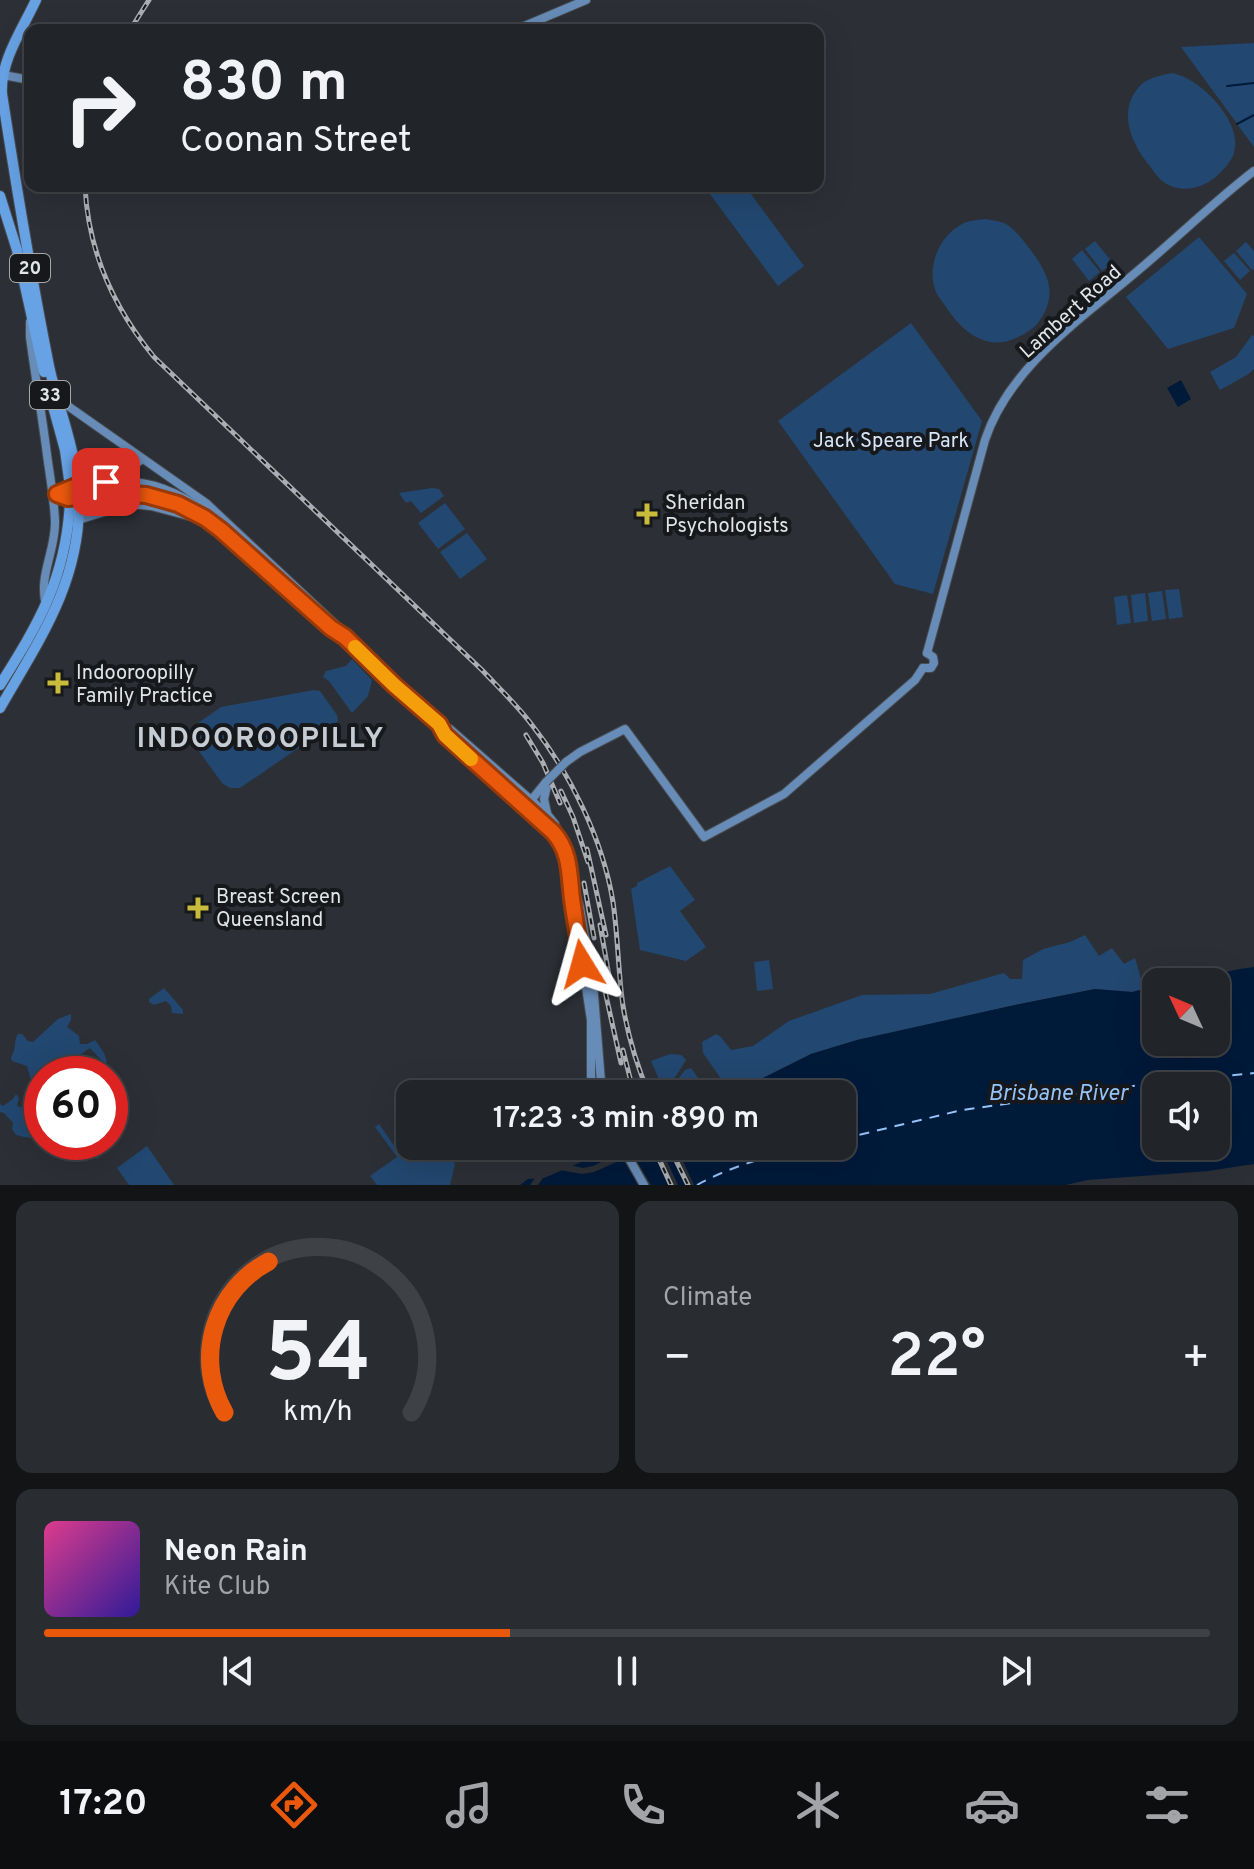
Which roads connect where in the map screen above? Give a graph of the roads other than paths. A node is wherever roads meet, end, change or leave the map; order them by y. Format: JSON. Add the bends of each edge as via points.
{"nodes":[{"id":1,"x":36,"y":0,"type":"edge"},
{"id":2,"x":586,"y":0,"type":"edge"},
{"id":3,"x":24,"y":24,"type":"edge"},
{"id":4,"x":529,"y":24,"type":"edge"},
{"id":5,"x":24,"y":25,"type":"edge"},
{"id":6,"x":3,"y":75,"type":"junction"},
{"id":7,"x":24,"y":79,"type":"edge"},
{"id":8,"x":8,"y":132,"type":"junction"},
{"id":9,"x":0,"y":144,"type":"edge"},
{"id":10,"x":1254,"y":171,"type":"edge"},
{"id":11,"x":0,"y":196,"type":"edge"},
{"id":12,"x":30,"y":311,"type":"junction"},
{"id":13,"x":52,"y":381,"type":"joint"},
{"id":14,"x":58,"y":399,"type":"junction"},
{"id":15,"x":142,"y":459,"type":"junction"},
{"id":16,"x":114,"y":482,"type":"junction"},
{"id":17,"x":131,"y":493,"type":"junction"},
{"id":18,"x":62,"y":497,"type":"junction"},
{"id":19,"x":205,"y":518,"type":"junction"},
{"id":20,"x":78,"y":520,"type":"junction"},
{"id":21,"x":274,"y":567,"type":"junction"},
{"id":22,"x":345,"y":637,"type":"junction"},
{"id":23,"x":0,"y":685,"type":"edge"},
{"id":24,"x":0,"y":708,"type":"edge"},
{"id":25,"x":439,"y":724,"type":"junction"},
{"id":26,"x":546,"y":784,"type":"junction"},
{"id":27,"x":531,"y":799,"type":"junction"},
{"id":28,"x":526,"y":808,"type":"junction"},
{"id":29,"x":547,"y":814,"type":"junction"},
{"id":30,"x":561,"y":840,"type":"junction"},
{"id":31,"x":572,"y":883,"type":"junction"},
{"id":32,"x":597,"y":1028,"type":"junction"},
{"id":33,"x":591,"y":1076,"type":"junction"},
{"id":34,"x":591,"y":1080,"type":"edge"},
{"id":35,"x":601,"y":1080,"type":"edge"},
{"id":36,"x":630,"y":1160,"type":"edge"},
{"id":37,"x":644,"y":1185,"type":"edge"}],
"edges":[{"from":1,"to":3,"type":"highway","number":"20"},
{"from":2,"to":4,"type":"main road"},
{"from":5,"to":6,"type":"highway","number":"20"},
{"from":6,"to":7,"type":"main road"},
{"from":6,"to":8,"type":"highway","number":"20"},
{"from":8,"to":9,"type":"highway"},
{"from":8,"to":13,"type":"highway","number":"20"},
{"from":10,"to":26,"type":"main road","name":"Lambert Road","bridge":true,"via":[[1041,353],[1001,406],[985,440],[927,653],[919,659],[923,668],[784,794],[704,837],[625,729],[580,752]]},
{"from":11,"to":12,"type":"highway","number":"20"},
{"from":12,"to":14,"type":"highway","number":"33","via":[[73,479],[70,437]]},
{"from":12,"to":18,"type":"main road","number":"20","via":[[32,350]]},
{"from":13,"to":14,"type":"highway","number":"33"},
{"from":14,"to":15,"type":"main road"},
{"from":15,"to":16,"type":"main road"},
{"from":15,"to":21,"type":"main road","via":[[206,503]]},
{"from":16,"to":17,"type":"main road"},
{"from":16,"to":18,"type":"main road","bridge":true,"via":[[74,487]]},
{"from":16,"to":21,"type":"main road","via":[[153,485],[182,496]]},
{"from":17,"to":18,"type":"main road","bridge":true},
{"from":17,"to":19,"type":"main road","via":[[178,504]]},
{"from":18,"to":20,"type":"highway"},
{"from":18,"to":23,"type":"highway","via":[[64,552],[46,606]]},
{"from":19,"to":20,"type":"main road","via":[[130,504]]},
{"from":19,"to":22,"type":"main road"},
{"from":20,"to":24,"type":"highway","via":[[71,569],[60,598]]},
{"from":21,"to":22,"type":"main road"},
{"from":22,"to":25,"type":"main road"},
{"from":25,"to":27,"type":"main road"},
{"from":25,"to":28,"type":"main road"},
{"from":26,"to":27,"type":"main road"},
{"from":26,"to":29,"type":"main road"},
{"from":27,"to":28,"type":"main road"},
{"from":27,"to":29,"type":"main road"},
{"from":28,"to":30,"type":"main road"},
{"from":29,"to":30,"type":"main road"},
{"from":30,"to":31,"type":"main road"},
{"from":31,"to":32,"type":"main road","via":[[588,951]]},
{"from":31,"to":33,"type":"main road","via":[[591,1023]]},
{"from":32,"to":33,"type":"main road"},
{"from":32,"to":35,"type":"main road"},
{"from":33,"to":34,"type":"main road"},
{"from":36,"to":37,"type":"main road"}]}
